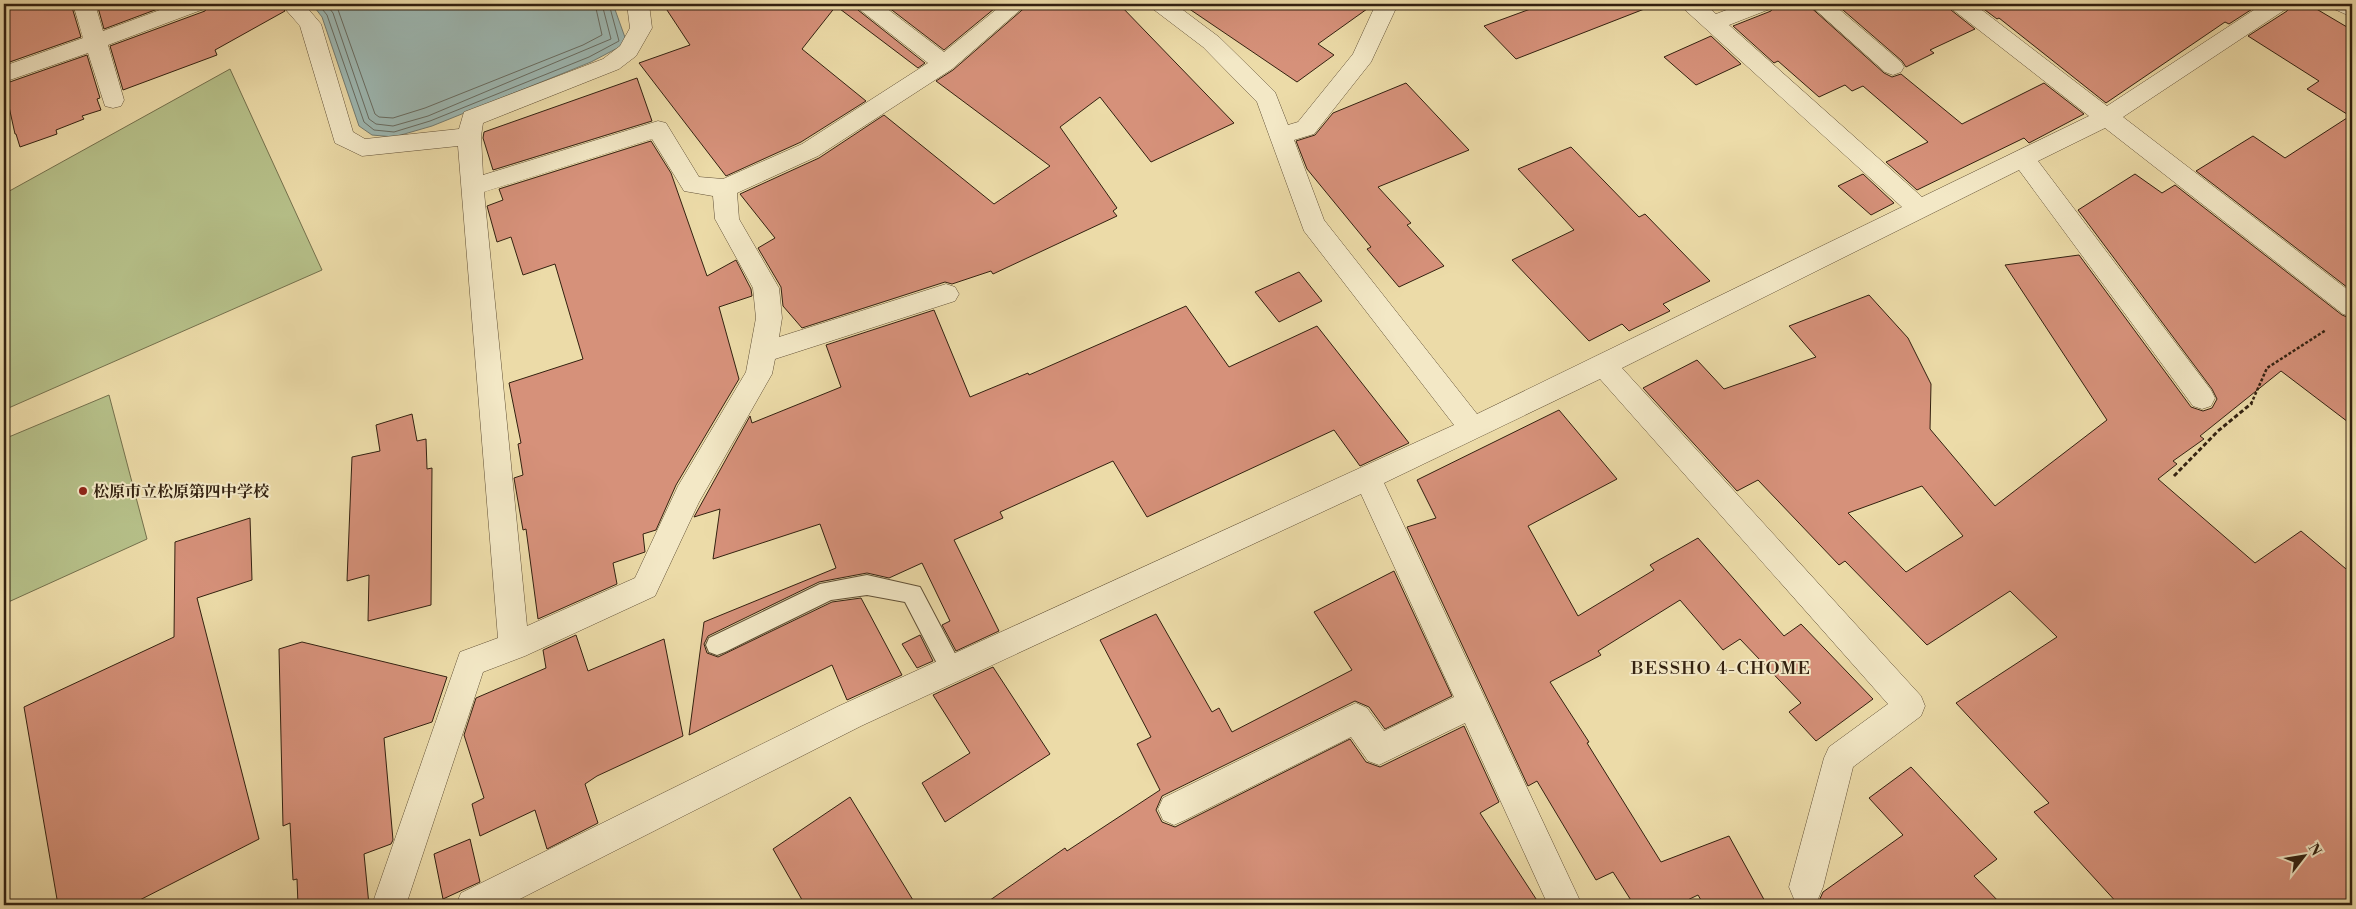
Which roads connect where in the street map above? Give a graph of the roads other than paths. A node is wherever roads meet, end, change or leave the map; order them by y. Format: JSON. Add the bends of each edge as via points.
{"nodes":[{"id":1,"x":84,"y":4,"type":"edge"},
{"id":2,"x":196,"y":4,"type":"edge"},
{"id":3,"x":292,"y":4,"type":"edge"},
{"id":4,"x":638,"y":4,"type":"edge"},
{"id":5,"x":867,"y":4,"type":"edge"},
{"id":6,"x":1016,"y":4,"type":"edge"},
{"id":7,"x":1161,"y":4,"type":"edge"},
{"id":8,"x":1387,"y":4,"type":"edge"},
{"id":9,"x":1692,"y":4,"type":"edge"},
{"id":10,"x":1762,"y":4,"type":"edge"},
{"id":11,"x":1820,"y":4,"type":"edge"},
{"id":12,"x":1960,"y":4,"type":"edge"},
{"id":13,"x":2278,"y":4,"type":"edge"},
{"id":14,"x":2342,"y":4,"type":"edge"},
{"id":15,"x":2352,"y":10,"type":"edge"},
{"id":16,"x":1713,"y":23,"type":"junction"},
{"id":17,"x":95,"y":42,"type":"junction"},
{"id":18,"x":944,"y":64,"type":"junction"},
{"id":19,"x":1893,"y":67,"type":"dead end"},
{"id":20,"x":4,"y":74,"type":"edge"},
{"id":21,"x":113,"y":100,"type":"dead end"},
{"id":22,"x":2105,"y":118,"type":"junction"},
{"id":23,"x":469,"y":136,"type":"junction"},
{"id":24,"x":1281,"y":136,"type":"junction"},
{"id":25,"x":2024,"y":158,"type":"junction"},
{"id":26,"x":472,"y":186,"type":"junction"},
{"id":27,"x":725,"y":188,"type":"junction"},
{"id":28,"x":1920,"y":209,"type":"junction"},
{"id":29,"x":946,"y":294,"type":"dead end"},
{"id":30,"x":2352,"y":308,"type":"edge"},
{"id":31,"x":763,"y":352,"type":"junction"},
{"id":32,"x":1604,"y":365,"type":"junction"},
{"id":33,"x":2202,"y":398,"type":"dead end"},
{"id":34,"x":1473,"y":429,"type":"junction"},
{"id":35,"x":1368,"y":478,"type":"junction"},
{"id":36,"x":717,"y":645,"type":"dead end"},
{"id":37,"x":514,"y":646,"type":"junction"},
{"id":38,"x":952,"y":670,"type":"junction"},
{"id":39,"x":1472,"y":704,"type":"junction"},
{"id":40,"x":1174,"y":809,"type":"dead end"},
{"id":41,"x":1806,"y":887,"type":"dead end"},
{"id":42,"x":390,"y":905,"type":"edge"},
{"id":43,"x":473,"y":905,"type":"edge"},
{"id":44,"x":1564,"y":905,"type":"edge"}],
"edges":[{"from":1,"to":17,"type":"street"},
{"from":2,"to":17,"type":"street"},
{"from":3,"to":23,"type":"street","via":[[310,24],[343,137],[362,148]]},
{"from":4,"to":23,"type":"street","via":[[641,28],[628,51],[611,64],[472,118]]},
{"from":5,"to":18,"type":"street"},
{"from":6,"to":18,"type":"street"},
{"from":7,"to":24,"type":"street","via":[[1211,42],[1267,98]]},
{"from":8,"to":24,"type":"street","via":[[1362,58],[1306,128]]},
{"from":9,"to":16,"type":"street"},
{"from":10,"to":16,"type":"street"},
{"from":11,"to":19,"type":"street"},
{"from":12,"to":22,"type":"street"},
{"from":13,"to":22,"type":"street"},
{"from":14,"to":15,"type":"street"},
{"from":16,"to":28,"type":"street"},
{"from":17,"to":20,"type":"street"},
{"from":17,"to":21,"type":"street"},
{"from":18,"to":27,"type":"street","via":[[810,150]]},
{"from":22,"to":25,"type":"street"},
{"from":22,"to":30,"type":"street"},
{"from":23,"to":26,"type":"street"},
{"from":24,"to":34,"type":"street","via":[[1313,224]]},
{"from":25,"to":28,"type":"street"},
{"from":25,"to":33,"type":"street"},
{"from":26,"to":27,"type":"street","via":[[658,129],[692,185]]},
{"from":26,"to":37,"type":"street"},
{"from":27,"to":31,"type":"street","via":[[727,219],[766,288],[769,318]]},
{"from":28,"to":32,"type":"street"},
{"from":29,"to":31,"type":"street"},
{"from":31,"to":37,"type":"street","via":[[759,374],[688,495],[645,587]]},
{"from":32,"to":34,"type":"street"},
{"from":32,"to":41,"type":"street","via":[[1910,706],[1840,758]]},
{"from":34,"to":35,"type":"street"},
{"from":35,"to":38,"type":"street"},
{"from":35,"to":39,"type":"street"},
{"from":36,"to":38,"type":"lane","via":[[828,591],[867,585],[912,594]]},
{"from":37,"to":42,"type":"street","via":[[471,662]]},
{"from":38,"to":43,"type":"street","via":[[850,716]]},
{"from":39,"to":40,"type":"street","via":[[1379,750],[1356,718]]},
{"from":39,"to":44,"type":"street"}]}
